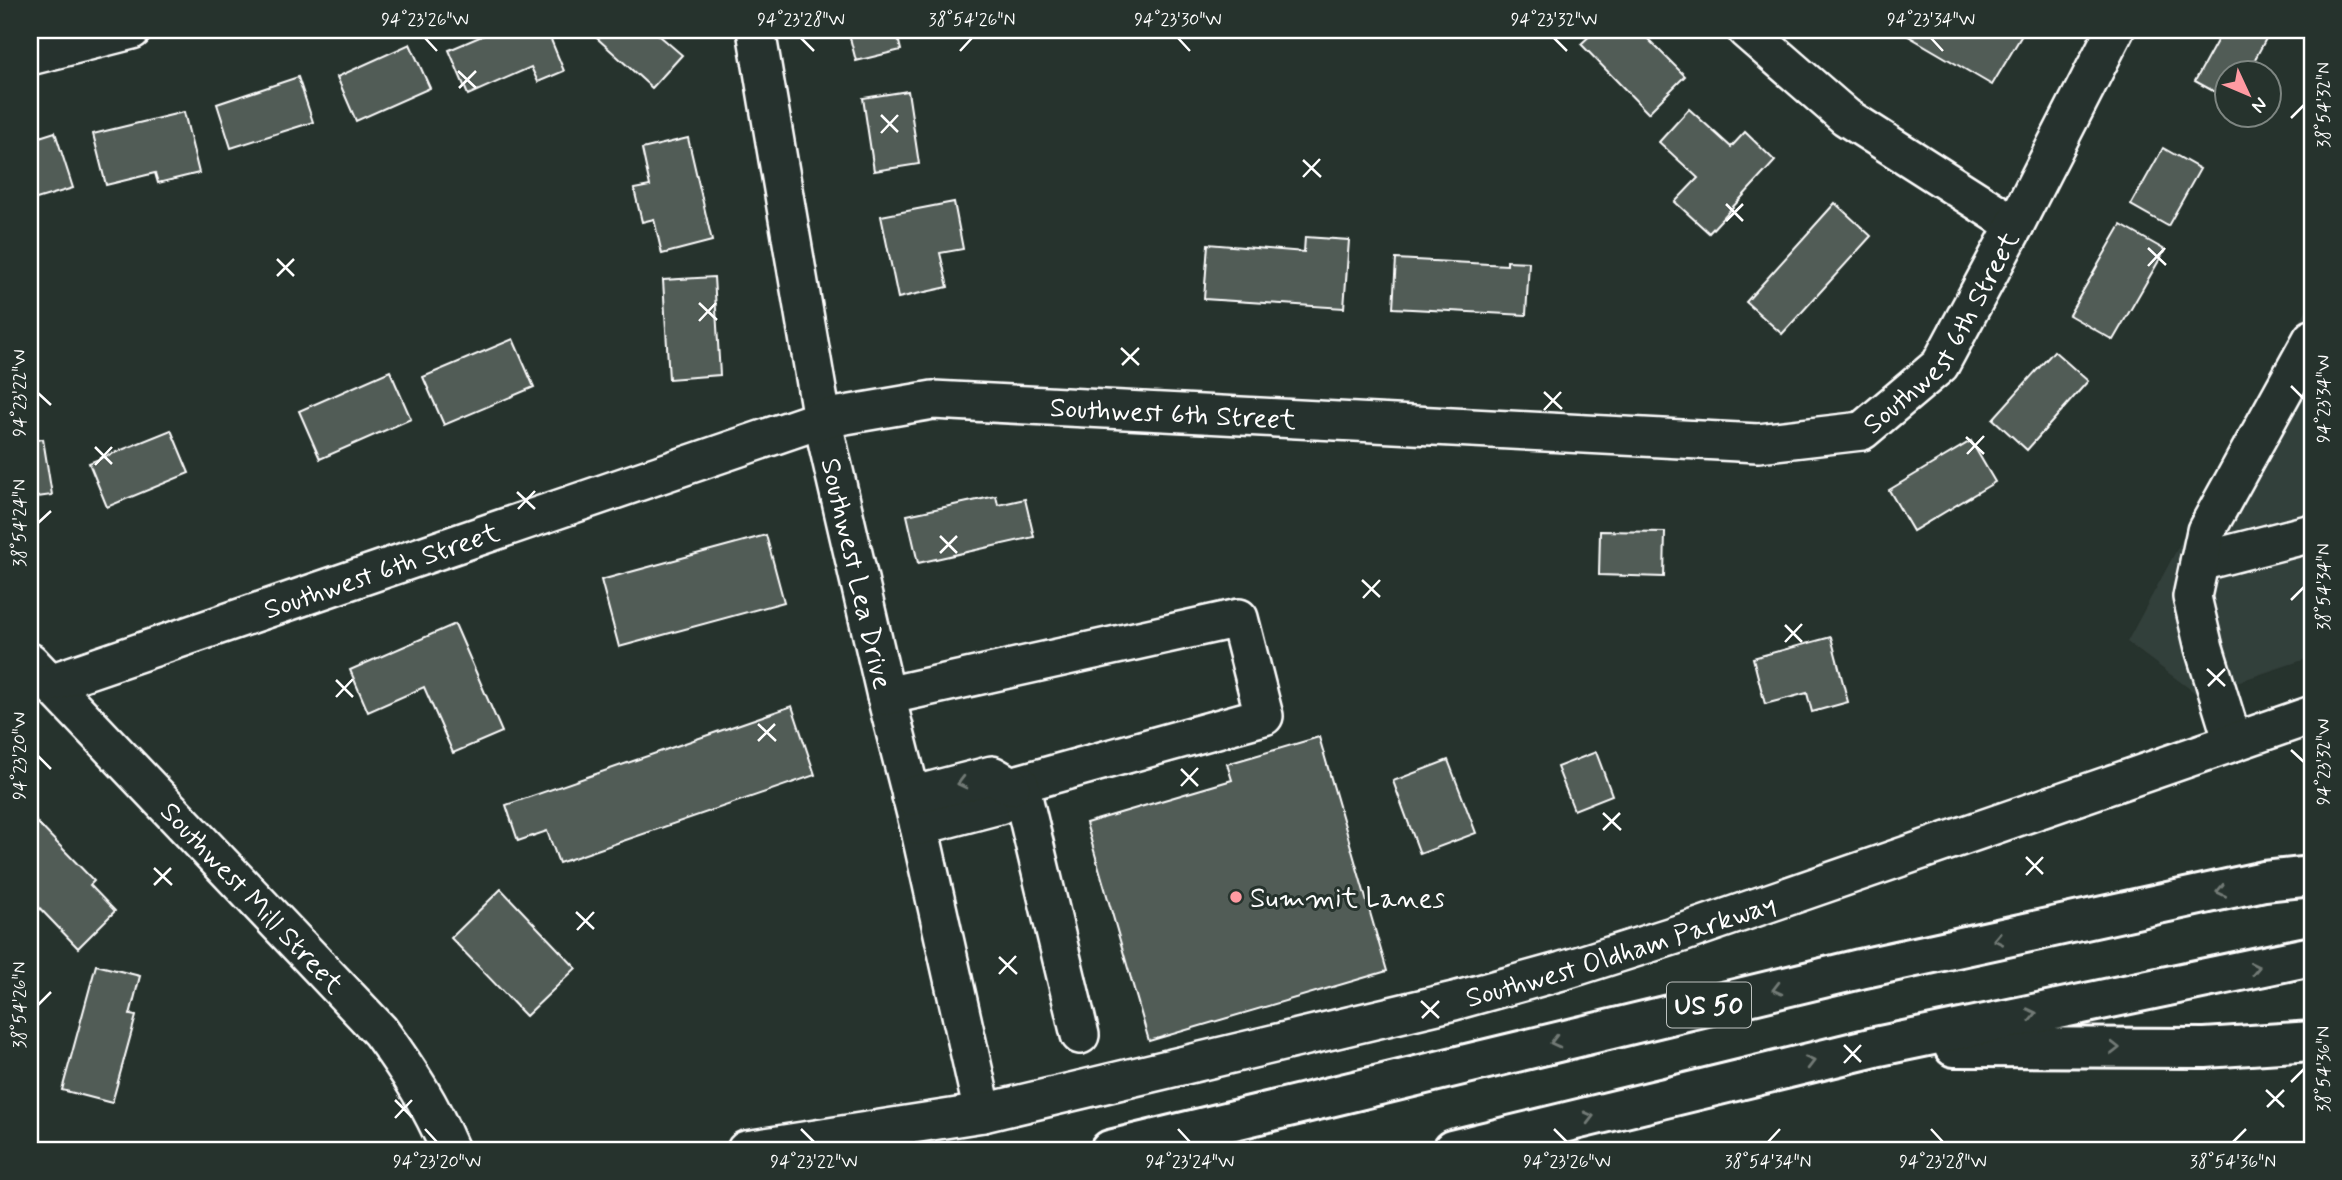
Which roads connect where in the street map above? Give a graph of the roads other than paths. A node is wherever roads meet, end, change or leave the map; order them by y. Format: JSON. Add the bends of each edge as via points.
{"nodes":[{"id":1,"x":132,"y":30,"type":"edge"},
{"id":2,"x":756,"y":30,"type":"edge"},
{"id":3,"x":1746,"y":30,"type":"edge"},
{"id":4,"x":2115,"y":30,"type":"edge"},
{"id":5,"x":30,"y":56,"type":"edge"},
{"id":6,"x":2015,"y":225,"type":"junction"},
{"id":7,"x":2312,"y":339,"type":"edge"},
{"id":8,"x":822,"y":419,"type":"junction"},
{"id":9,"x":2312,"y":533,"type":"edge"},
{"id":10,"x":2199,"y":562,"type":"junction"},
{"id":11,"x":40,"y":672,"type":"edge"},
{"id":12,"x":886,"y":696,"type":"junction"},
{"id":13,"x":2312,"y":715,"type":"edge"},
{"id":14,"x":2233,"y":742,"type":"junction"},
{"id":15,"x":1016,"y":785,"type":"junction"},
{"id":16,"x":915,"y":811,"type":"junction"},
{"id":17,"x":2312,"y":864,"type":"edge"},
{"id":18,"x":2312,"y":876,"type":"edge"},
{"id":19,"x":2264,"y":881,"type":"junction"},
{"id":20,"x":2312,"y":956,"type":"edge"},
{"id":21,"x":1080,"y":1035,"type":"dead end"},
{"id":22,"x":2312,"y":1041,"type":"edge"},
{"id":23,"x":1875,"y":1046,"type":"junction"},
{"id":24,"x":983,"y":1113,"type":"junction"},
{"id":25,"x":450,"y":1150,"type":"edge"},
{"id":26,"x":746,"y":1150,"type":"edge"},
{"id":27,"x":1110,"y":1150,"type":"edge"},
{"id":28,"x":1451,"y":1150,"type":"edge"}],
"edges":[{"from":1,"to":5,"type":"street"},
{"from":2,"to":8,"type":"street","name":"Southwest Lea Drive"},
{"from":3,"to":6,"type":"street","via":[[1846,117]]},
{"from":4,"to":6,"type":"street","name":"Southwest 6th Street"},
{"from":6,"to":8,"type":"street","name":"Southwest 6th Street","via":[[1940,365],[1862,431],[1758,443],[933,400]]},
{"from":7,"to":10,"type":"street","via":[[2206,531]]},
{"from":8,"to":11,"type":"street","name":"Southwest 6th Street"},
{"from":8,"to":12,"type":"street","name":"Southwest Lea Drive"},
{"from":9,"to":10,"type":"street"},
{"from":10,"to":14,"type":"street","via":[[2192,597]]},
{"from":11,"to":25,"type":"street","name":"Southwest Mill Street","via":[[380,1031],[414,1079]]},
{"from":12,"to":15,"type":"street","via":[[1239,618],[1264,716]]},
{"from":12,"to":16,"type":"street","name":"Southwest Lea Drive"},
{"from":13,"to":14,"type":"street","name":"Southwest Oldham Parkway"},
{"from":14,"to":24,"type":"street","name":"Southwest Oldham Parkway","via":[[1562,971]]},
{"from":15,"to":16,"type":"street","via":[[999,805]]},
{"from":15,"to":21,"type":"street"},
{"from":16,"to":24,"type":"street","name":"Southwest Lea Drive"},
{"from":17,"to":19,"type":"highway"},
{"from":18,"to":19,"type":"highway","number":"US 50"},
{"from":19,"to":27,"type":"highway","number":"US 50","one_way":true,"via":[[1860,969]]},
{"from":23,"to":20,"type":"highway","one_way":true},
{"from":23,"to":22,"type":"highway","one_way":true,"via":[[2205,1048]]},
{"from":28,"to":23,"type":"highway","one_way":true},
{"from":24,"to":26,"type":"street","name":"Southwest Oldham Parkway"}]}
